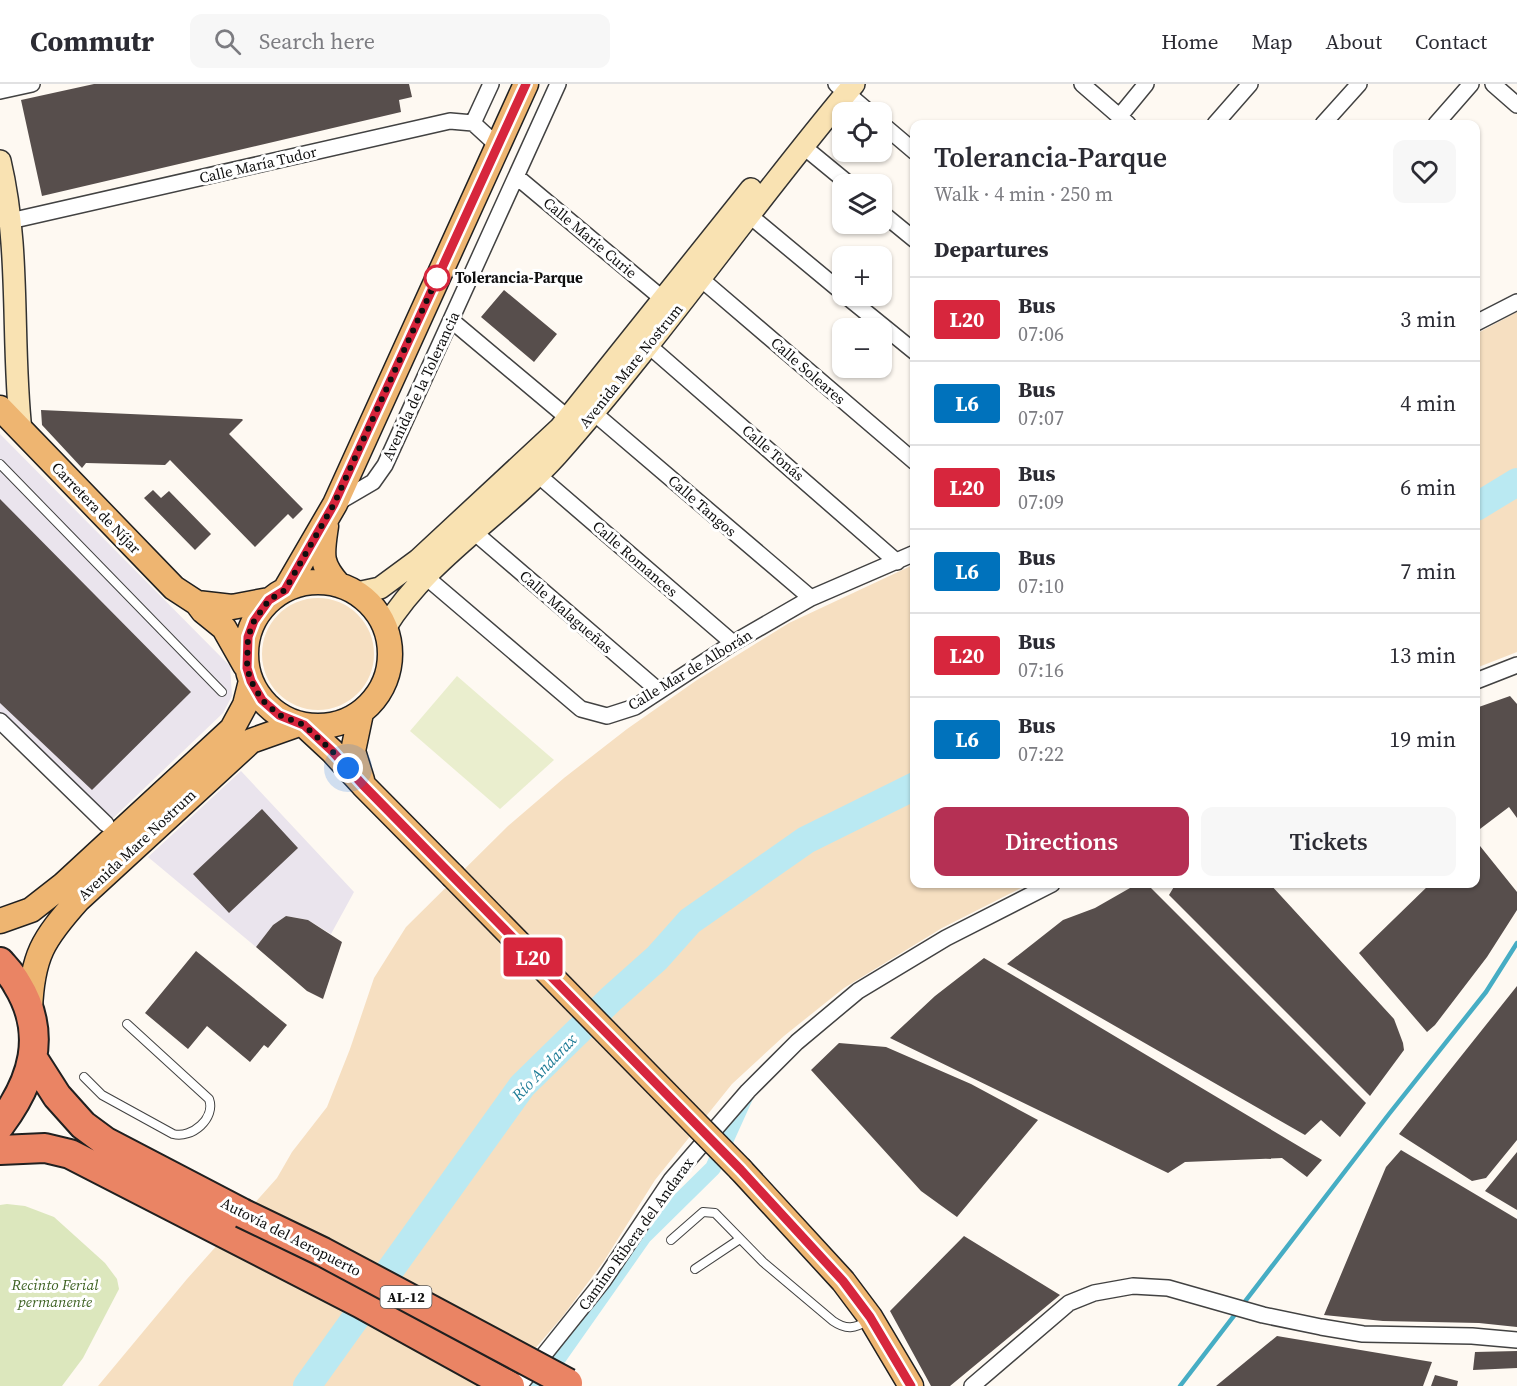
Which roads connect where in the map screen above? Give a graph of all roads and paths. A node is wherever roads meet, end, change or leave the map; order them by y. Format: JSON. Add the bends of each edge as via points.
{"nodes":[{"id":1,"x":32,"y":84,"type":"edge"},
{"id":2,"x":490,"y":84,"type":"edge"},
{"id":3,"x":526,"y":84,"type":"edge"},
{"id":4,"x":558,"y":84,"type":"edge"},
{"id":5,"x":1082,"y":84,"type":"edge"},
{"id":6,"x":1146,"y":84,"type":"edge"},
{"id":7,"x":1250,"y":84,"type":"edge"},
{"id":8,"x":1359,"y":84,"type":"edge"},
{"id":9,"x":1471,"y":84,"type":"edge"},
{"id":10,"x":1493,"y":84,"type":"edge"},
{"id":11,"x":842,"y":86,"type":"edge"},
{"id":12,"x":0,"y":92,"type":"edge"},
{"id":13,"x":1516,"y":101,"type":"edge"},
{"id":14,"x":859,"y":102,"type":"edge"},
{"id":15,"x":1122,"y":120,"type":"edge"},
{"id":16,"x":1124,"y":120,"type":"edge"},
{"id":17,"x":1218,"y":120,"type":"edge"},
{"id":18,"x":1327,"y":120,"type":"edge"},
{"id":19,"x":1440,"y":120,"type":"edge"},
{"id":20,"x":472,"y":123,"type":"junction"},
{"id":21,"x":892,"y":132,"type":"edge"},
{"id":22,"x":498,"y":146,"type":"junction"},
{"id":23,"x":804,"y":147,"type":"junction"},
{"id":24,"x":910,"y":148,"type":"edge"},
{"id":25,"x":0,"y":161,"type":"edge"},
{"id":26,"x":837,"y":174,"type":"edge"},
{"id":27,"x":516,"y":177,"type":"junction"},
{"id":28,"x":748,"y":215,"type":"junction"},
{"id":29,"x":10,"y":221,"type":"junction"},
{"id":30,"x":892,"y":221,"type":"edge"},
{"id":31,"x":910,"y":236,"type":"edge"},
{"id":32,"x":701,"y":279,"type":"junction"},
{"id":33,"x":832,"y":283,"type":"edge"},
{"id":34,"x":663,"y":299,"type":"junction"},
{"id":35,"x":1517,"y":302,"type":"edge"},
{"id":36,"x":859,"y":306,"type":"edge"},
{"id":37,"x":452,"y":320,"type":"junction"},
{"id":38,"x":1480,"y":321,"type":"edge"},
{"id":39,"x":15,"y":335,"type":"junction"},
{"id":40,"x":648,"y":345,"type":"junction"},
{"id":41,"x":910,"y":348,"type":"edge"},
{"id":42,"x":0,"y":365,"type":"edge"},
{"id":43,"x":0,"y":408,"type":"edge"},
{"id":44,"x":594,"y":413,"type":"junction"},
{"id":45,"x":568,"y":418,"type":"junction"},
{"id":46,"x":21,"y":431,"type":"junction"},
{"id":47,"x":910,"y":458,"type":"edge"},
{"id":48,"x":0,"y":464,"type":"edge"},
{"id":49,"x":538,"y":475,"type":"junction"},
{"id":50,"x":331,"y":511,"type":"junction"},
{"id":51,"x":474,"y":532,"type":"junction"},
{"id":52,"x":910,"y":556,"type":"edge"},
{"id":53,"x":897,"y":562,"type":"junction"},
{"id":54,"x":426,"y":577,"type":"junction"},
{"id":55,"x":348,"y":589,"type":"junction"},
{"id":56,"x":277,"y":595,"type":"junction"},
{"id":57,"x":811,"y":598,"type":"junction"},
{"id":58,"x":197,"y":603,"type":"junction"},
{"id":59,"x":385,"y":628,"type":"junction"},
{"id":60,"x":733,"y":643,"type":"junction"},
{"id":61,"x":1517,"y":664,"type":"edge"},
{"id":62,"x":249,"y":675,"type":"junction"},
{"id":63,"x":1480,"y":679,"type":"edge"},
{"id":64,"x":222,"y":692,"type":"dead end"},
{"id":65,"x":659,"y":692,"type":"junction"},
{"id":66,"x":360,"y":713,"type":"junction"},
{"id":67,"x":0,"y":721,"type":"edge"},
{"id":68,"x":302,"y":724,"type":"junction"},
{"id":69,"x":363,"y":785,"type":"junction"},
{"id":70,"x":106,"y":824,"type":"dead end"},
{"id":71,"x":1044,"y":888,"type":"edge"},
{"id":72,"x":0,"y":921,"type":"edge"},
{"id":73,"x":0,"y":962,"type":"edge"},
{"id":74,"x":30,"y":1010,"type":"junction"},
{"id":75,"x":127,"y":1024,"type":"dead end"},
{"id":76,"x":34,"y":1060,"type":"junction"},
{"id":77,"x":84,"y":1077,"type":"dead end"},
{"id":78,"x":0,"y":1125,"type":"edge"},
{"id":79,"x":0,"y":1150,"type":"edge"},
{"id":80,"x":740,"y":1239,"type":"junction"},
{"id":81,"x":671,"y":1240,"type":"dead end"},
{"id":82,"x":695,"y":1269,"type":"dead end"},
{"id":83,"x":870,"y":1317,"type":"junction"},
{"id":84,"x":1517,"y":1340,"type":"edge"},
{"id":85,"x":571,"y":1385,"type":"edge"},
{"id":86,"x":510,"y":1386,"type":"edge"},
{"id":87,"x":519,"y":1386,"type":"edge"},
{"id":88,"x":911,"y":1386,"type":"edge"},
{"id":89,"x":972,"y":1386,"type":"edge"}],
"edges":[{"from":1,"to":12,"type":"street"},
{"from":2,"to":20,"type":"street"},
{"from":3,"to":22,"type":"main road","name":"Avenida de la Tolerancia"},
{"from":4,"to":27,"type":"street","name":"Avenida de la Tolerancia"},
{"from":5,"to":15,"type":"street"},
{"from":6,"to":16,"type":"street"},
{"from":7,"to":17,"type":"street"},
{"from":8,"to":18,"type":"street"},
{"from":9,"to":19,"type":"street"},
{"from":10,"to":13,"type":"street"},
{"from":11,"to":14,"type":"street"},
{"from":11,"to":23,"type":"street","name":"Avenida Mare Nostrum"},
{"from":11,"to":34,"type":"street","name":"Avenida Mare Nostrum"},
{"from":20,"to":22,"type":"street"},
{"from":20,"to":29,"type":"street","name":"Calle María Tudor","via":[[450,121]]},
{"from":21,"to":24,"type":"street"},
{"from":22,"to":50,"type":"main road","name":"Avenida de la Tolerancia"},
{"from":23,"to":26,"type":"street"},
{"from":23,"to":28,"type":"street","name":"Avenida Mare Nostrum"},
{"from":25,"to":29,"type":"street"},
{"from":27,"to":34,"type":"street","name":"Calle Marie Curie"},
{"from":27,"to":37,"type":"street","name":"Avenida de la Tolerancia"},
{"from":28,"to":32,"type":"street","name":"Avenida Mare Nostrum"},
{"from":28,"to":33,"type":"street"},
{"from":29,"to":39,"type":"street"},
{"from":30,"to":31,"type":"street"},
{"from":32,"to":40,"type":"street","name":"Avenida Mare Nostrum"},
{"from":32,"to":47,"type":"street","name":"Calle Soleares"},
{"from":34,"to":45,"type":"street","name":"Avenida Mare Nostrum"},
{"from":35,"to":38,"type":"street"},
{"from":36,"to":41,"type":"street"},
{"from":37,"to":45,"type":"street"},
{"from":37,"to":50,"type":"street","name":"Avenida de la Tolerancia","via":[[385,465],[373,482]]},
{"from":39,"to":42,"type":"street"},
{"from":39,"to":46,"type":"street"},
{"from":40,"to":44,"type":"street","name":"Avenida Mare Nostrum"},
{"from":40,"to":53,"type":"street","name":"Calle Tonás"},
{"from":43,"to":46,"type":"main road","name":"Carretera de Níjar"},
{"from":44,"to":49,"type":"street","name":"Avenida Mare Nostrum"},
{"from":44,"to":57,"type":"street","name":"Calle Tangos"},
{"from":45,"to":55,"type":"street","name":"Avenida Mare Nostrum","via":[[418,561],[380,588]]},
{"from":46,"to":58,"type":"main road","name":"Carretera de Níjar","via":[[174,588]]},
{"from":48,"to":64,"type":"lane"},
{"from":49,"to":51,"type":"street","name":"Avenida Mare Nostrum"},
{"from":49,"to":60,"type":"street","name":"Calle Romances"},
{"from":50,"to":55,"type":"main road","name":"Avenida de la Tolerancia","via":[[322,552],[327,572]]},
{"from":50,"to":56,"type":"main road","name":"Avenida de la Tolerancia"},
{"from":51,"to":54,"type":"street","name":"Avenida Mare Nostrum"},
{"from":51,"to":65,"type":"street","name":"Calle Malagueñas"},
{"from":52,"to":53,"type":"street","name":"Calle Mar de Alborán"},
{"from":53,"to":57,"type":"street","name":"Calle Mar de Alborán"},
{"from":54,"to":59,"type":"street","name":"Avenida Mare Nostrum","via":[[399,605]]},
{"from":54,"to":65,"type":"street","name":"Calle Mar de Alborán","via":[[581,709],[607,716],[635,707]]},
{"from":55,"to":56,"type":"main road","via":[[321,582],[302,584]]},
{"from":55,"to":59,"type":"main road","via":[[374,608]]},
{"from":56,"to":58,"type":"main road","name":"Carretera de Níjar","via":[[232,607]]},
{"from":56,"to":62,"type":"main road","via":[[254,621],[248,637]]},
{"from":57,"to":60,"type":"street","name":"Calle Mar de Alborán"},
{"from":58,"to":62,"type":"main road","name":"Carretera de Níjar","via":[[224,627]]},
{"from":59,"to":66,"type":"main road","via":[[390,651],[388,675],[377,696]]},
{"from":60,"to":65,"type":"street","name":"Calle Mar de Alborán"},
{"from":61,"to":63,"type":"street"},
{"from":62,"to":68,"type":"main road","via":[[262,700],[279,715]]},
{"from":62,"to":72,"type":"main road","name":"Avenida Mare Nostrum","via":[[244,705],[232,729],[63,885],[31,910]]},
{"from":66,"to":68,"type":"main road","via":[[324,726]]},
{"from":66,"to":69,"type":"main road","via":[[353,751]]},
{"from":67,"to":70,"type":"street"},
{"from":68,"to":69,"type":"main road"},
{"from":68,"to":74,"type":"main road","name":"Avenida Mare Nostrum","via":[[251,741],[78,900],[41,947],[31,986]]},
{"from":69,"to":83,"type":"main road","bridge":true,"via":[[741,1170],[843,1281]]},
{"from":71,"to":87,"type":"street","name":"Camino Ribera del Andarax","via":[[946,938],[858,991],[797,1042],[748,1091],[671,1180],[603,1281]]},
{"from":73,"to":74,"type":"highway","via":[[17,983]]},
{"from":74,"to":76,"type":"highway"},
{"from":75,"to":77,"type":"lane","via":[[209,1099],[210,1112],[196,1130],[182,1137],[173,1134],[102,1095]]},
{"from":76,"to":78,"type":"highway","via":[[24,1088]]},
{"from":76,"to":85,"type":"highway","name":"Autovía del Aeropuerto","number":"AL-12","bridge":true,"via":[[57,1096],[83,1125],[106,1142]]},
{"from":79,"to":86,"type":"highway","name":"Autovía del Aeropuerto","number":"AL-12","via":[[45,1148],[70,1154],[360,1303]]},
{"from":80,"to":81,"type":"lane","via":[[709,1211]]},
{"from":80,"to":82,"type":"lane"},
{"from":80,"to":83,"type":"lane","via":[[810,1304],[844,1328],[854,1328]]},
{"from":83,"to":88,"type":"main road"},
{"from":84,"to":89,"type":"street","via":[[1363,1334],[1263,1315],[1168,1288],[1133,1286],[1094,1293],[1069,1303]]}]}
